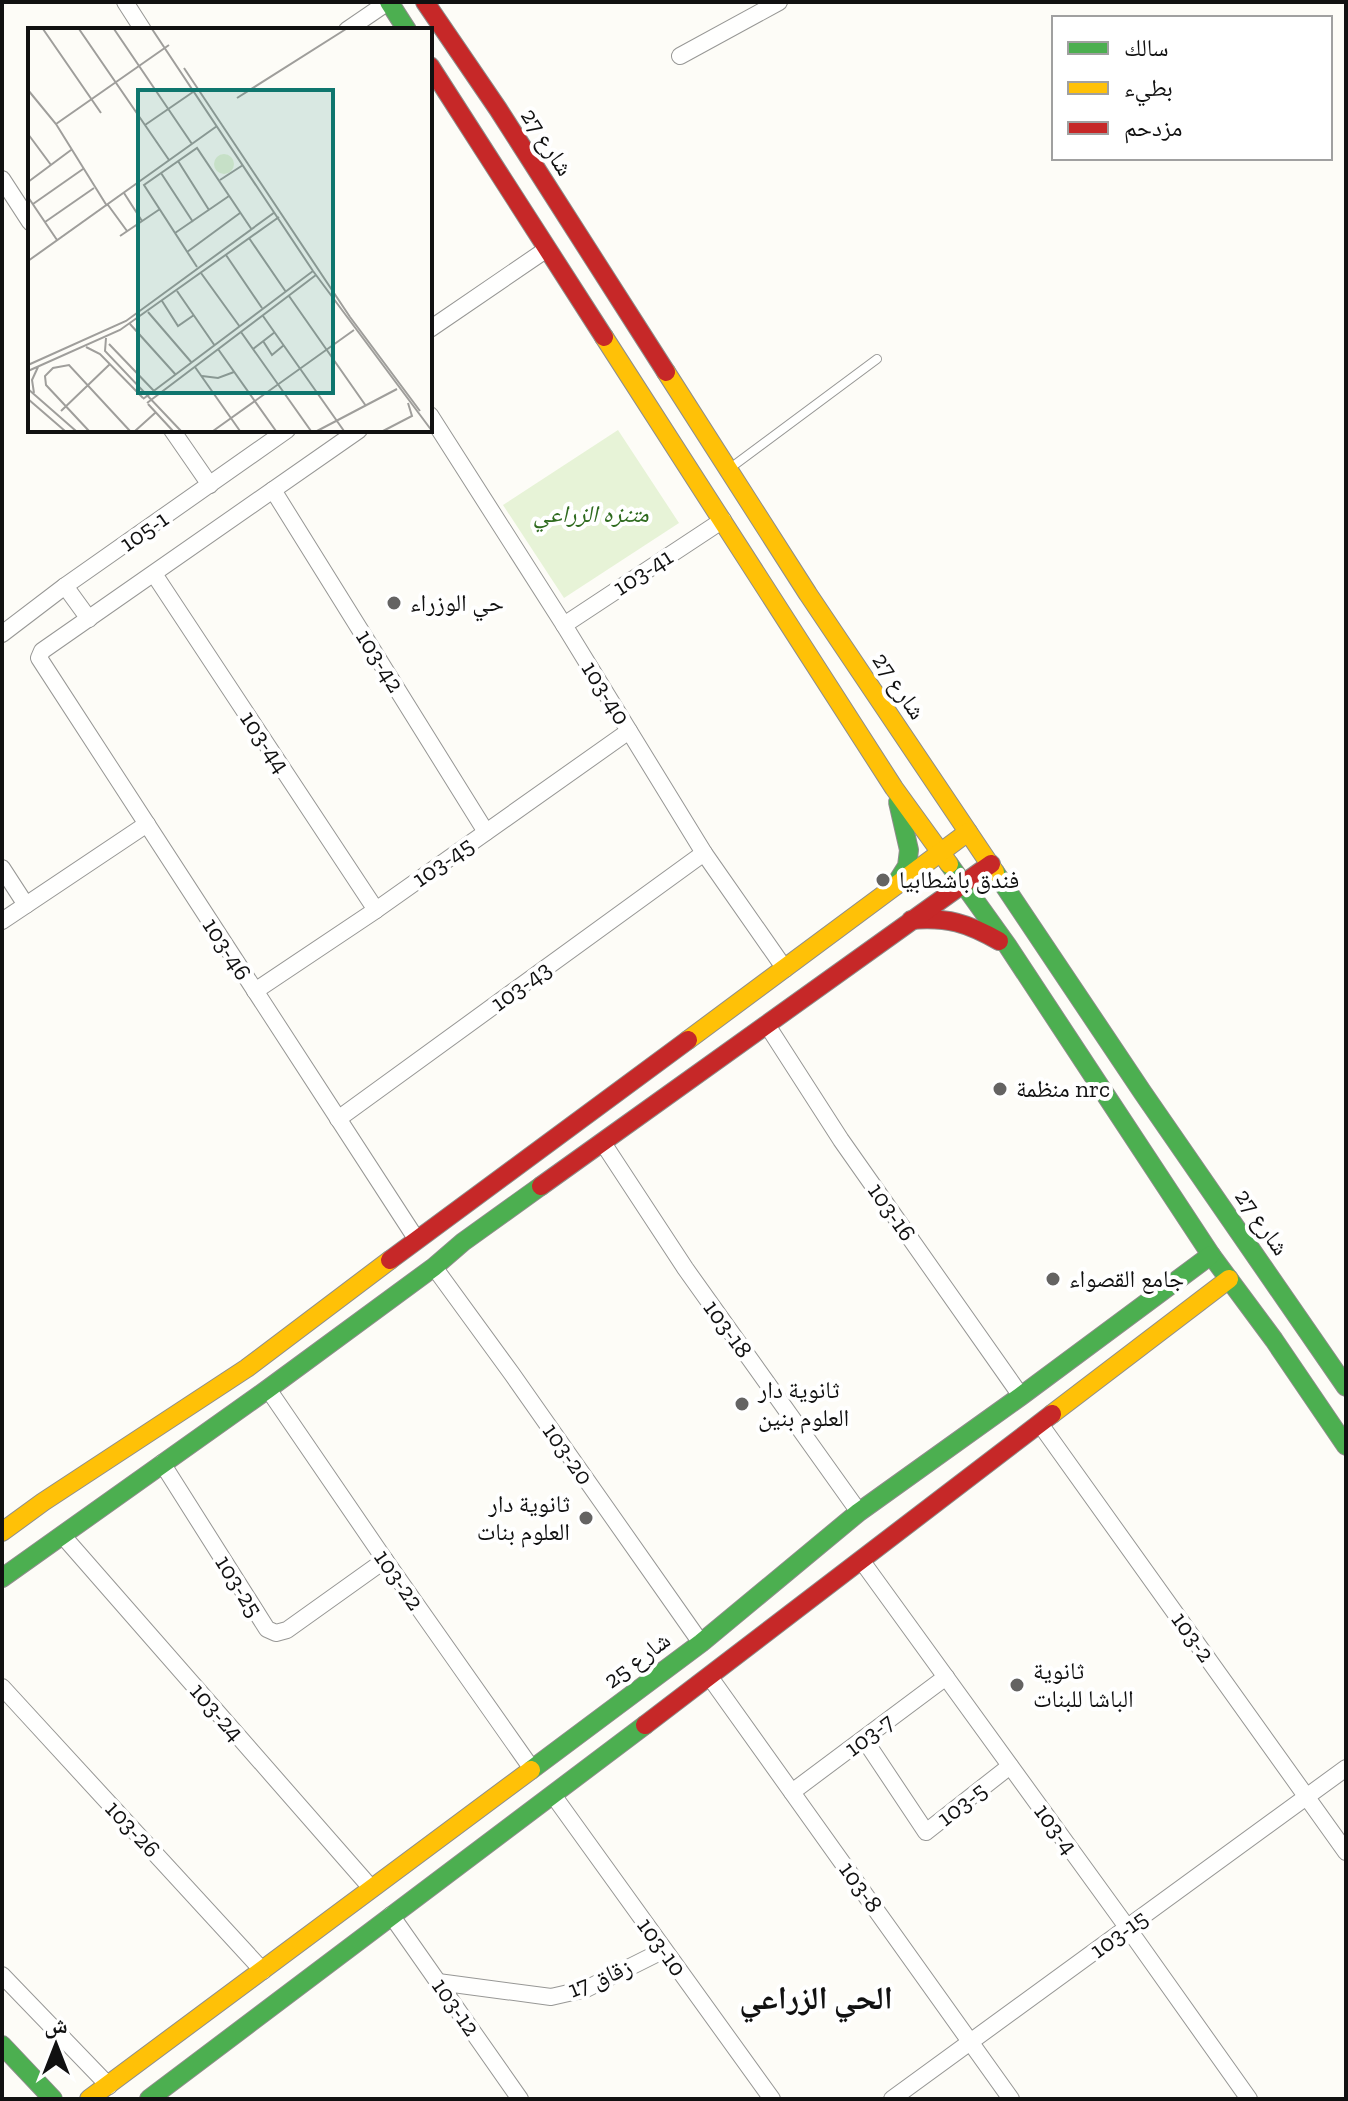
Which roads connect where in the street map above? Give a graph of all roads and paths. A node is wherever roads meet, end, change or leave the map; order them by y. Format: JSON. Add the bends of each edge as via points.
{"nodes":[{"id":1,"x":125,"y":2,"type":"edge"},
{"id":2,"x":389,"y":2,"type":"edge"},
{"id":3,"x":425,"y":2,"type":"edge"},
{"id":4,"x":779,"y":2,"type":"edge"},
{"id":5,"x":142,"y":28,"type":"edge"},
{"id":6,"x":350,"y":28,"type":"edge"},
{"id":7,"x":406,"y":28,"type":"edge"},
{"id":8,"x":680,"y":56,"type":"dead end"},
{"id":9,"x":432,"y":69,"type":"edge"},
{"id":10,"x":2,"y":179,"type":"edge"},
{"id":11,"x":28,"y":219,"type":"edge"},
{"id":12,"x":547,"y":249,"type":"junction"},
{"id":13,"x":432,"y":328,"type":"edge"},
{"id":14,"x":877,"y":359,"type":"dead end"},
{"id":15,"x":432,"y":418,"type":"edge"},
{"id":16,"x":173,"y":432,"type":"edge"},
{"id":17,"x":284,"y":432,"type":"edge"},
{"id":18,"x":356,"y":432,"type":"edge"},
{"id":19,"x":728,"y":469,"type":"junction"},
{"id":20,"x":210,"y":485,"type":"junction"},
{"id":21,"x":273,"y":490,"type":"junction"},
{"id":22,"x":723,"y":520,"type":"junction"},
{"id":23,"x":154,"y":574,"type":"junction"},
{"id":24,"x":65,"y":586,"type":"junction"},
{"id":25,"x":89,"y":619,"type":"junction"},
{"id":26,"x":564,"y":625,"type":"junction"},
{"id":27,"x":2,"y":634,"type":"edge"},
{"id":28,"x":629,"y":731,"type":"junction"},
{"id":29,"x":894,"y":788,"type":"junction"},
{"id":30,"x":147,"y":824,"type":"junction"},
{"id":31,"x":486,"y":832,"type":"junction"},
{"id":32,"x":968,"y":832,"type":"junction"},
{"id":33,"x":704,"y":853,"type":"junction"},
{"id":34,"x":940,"y":853,"type":"junction"},
{"id":35,"x":991,"y":864,"type":"junction"},
{"id":36,"x":2,"y":868,"type":"edge"},
{"id":37,"x":962,"y":883,"type":"junction"},
{"id":38,"x":895,"y":885,"type":"junction"},
{"id":39,"x":26,"y":905,"type":"junction"},
{"id":40,"x":376,"y":910,"type":"junction"},
{"id":41,"x":911,"y":920,"type":"junction"},
{"id":42,"x":2,"y":921,"type":"edge"},
{"id":43,"x":1007,"y":945,"type":"junction"},
{"id":44,"x":785,"y":969,"type":"junction"},
{"id":45,"x":255,"y":991,"type":"junction"},
{"id":46,"x":767,"y":1025,"type":"junction"},
{"id":47,"x":338,"y":1119,"type":"junction"},
{"id":48,"x":603,"y":1143,"type":"junction"},
{"id":49,"x":417,"y":1240,"type":"junction"},
{"id":50,"x":1211,"y":1255,"type":"junction"},
{"id":51,"x":434,"y":1267,"type":"junction"},
{"id":52,"x":1229,"y":1279,"type":"junction"},
{"id":53,"x":1346,"y":1387,"type":"edge"},
{"id":54,"x":268,"y":1389,"type":"junction"},
{"id":55,"x":1021,"y":1396,"type":"junction"},
{"id":56,"x":1040,"y":1424,"type":"junction"},
{"id":57,"x":1346,"y":1446,"type":"edge"},
{"id":58,"x":162,"y":1463,"type":"junction"},
{"id":59,"x":859,"y":1512,"type":"junction"},
{"id":60,"x":2,"y":1532,"type":"edge"},
{"id":61,"x":63,"y":1536,"type":"junction"},
{"id":62,"x":385,"y":1560,"type":"junction"},
{"id":63,"x":861,"y":1560,"type":"junction"},
{"id":64,"x":2,"y":1578,"type":"edge"},
{"id":65,"x":701,"y":1643,"type":"junction"},
{"id":66,"x":709,"y":1676,"type":"junction"},
{"id":67,"x":946,"y":1677,"type":"junction"},
{"id":68,"x":2,"y":1687,"type":"edge"},
{"id":69,"x":864,"y":1739,"type":"junction"},
{"id":70,"x":1010,"y":1766,"type":"junction"},
{"id":71,"x":1346,"y":1768,"type":"edge"},
{"id":72,"x":532,"y":1769,"type":"junction"},
{"id":73,"x":792,"y":1792,"type":"junction"},
{"id":74,"x":553,"y":1795,"type":"junction"},
{"id":75,"x":1308,"y":1796,"type":"junction"},
{"id":76,"x":1346,"y":1852,"type":"edge"},
{"id":77,"x":372,"y":1889,"type":"junction"},
{"id":78,"x":391,"y":1915,"type":"junction"},
{"id":79,"x":1127,"y":1927,"type":"junction"},
{"id":80,"x":664,"y":1950,"type":"junction"},
{"id":81,"x":263,"y":1971,"type":"junction"},
{"id":82,"x":2,"y":1975,"type":"edge"},
{"id":83,"x":438,"y":1982,"type":"junction"},
{"id":84,"x":971,"y":2041,"type":"junction"},
{"id":85,"x":2,"y":2045,"type":"edge"},
{"id":86,"x":109,"y":2086,"type":"junction"},
{"id":87,"x":53,"y":2099,"type":"edge"},
{"id":88,"x":89,"y":2099,"type":"edge"},
{"id":89,"x":149,"y":2099,"type":"edge"},
{"id":90,"x":520,"y":2099,"type":"edge"},
{"id":91,"x":772,"y":2099,"type":"edge"},
{"id":92,"x":892,"y":2099,"type":"edge"},
{"id":93,"x":1011,"y":2099,"type":"edge"},
{"id":94,"x":1249,"y":2099,"type":"edge"}],
"edges":[{"from":1,"to":5,"type":"street"},
{"from":2,"to":6,"type":"street"},
{"from":2,"to":7,"type":"main road"},
{"from":3,"to":19,"type":"main road","name":"شارع 27"},
{"from":4,"to":8,"type":"street"},
{"from":9,"to":12,"type":"main road"},
{"from":10,"to":11,"type":"street"},
{"from":12,"to":13,"type":"street"},
{"from":12,"to":22,"type":"main road"},
{"from":14,"to":19,"type":"lane"},
{"from":15,"to":26,"type":"street","name":"103-40"},
{"from":16,"to":20,"type":"street"},
{"from":17,"to":20,"type":"street","name":"105-1"},
{"from":18,"to":21,"type":"street"},
{"from":19,"to":32,"type":"main road","name":"شارع 27"},
{"from":20,"to":24,"type":"street","name":"105-1"},
{"from":21,"to":23,"type":"street"},
{"from":21,"to":31,"type":"street","name":"103-42"},
{"from":22,"to":26,"type":"street","name":"103-41"},
{"from":22,"to":29,"type":"main road"},
{"from":23,"to":25,"type":"street"},
{"from":23,"to":40,"type":"street","name":"103-44"},
{"from":24,"to":25,"type":"street"},
{"from":24,"to":27,"type":"street","name":"105-1"},
{"from":25,"to":30,"type":"street","name":"103-46","via":[[39,658]]},
{"from":26,"to":28,"type":"street","name":"103-40"},
{"from":28,"to":31,"type":"street","name":"103-45"},
{"from":28,"to":33,"type":"street","name":"103-40"},
{"from":29,"to":34,"type":"main road"},
{"from":29,"to":38,"type":"main road","via":[[909,850],[907,866]]},
{"from":30,"to":39,"type":"street"},
{"from":30,"to":45,"type":"street","name":"103-46"},
{"from":31,"to":40,"type":"street","name":"103-45"},
{"from":32,"to":34,"type":"main road"},
{"from":32,"to":35,"type":"main road","name":"شارع 27"},
{"from":33,"to":44,"type":"street","name":"103-40"},
{"from":33,"to":47,"type":"street","name":"103-43"},
{"from":34,"to":37,"type":"main road"},
{"from":34,"to":38,"type":"main road"},
{"from":35,"to":37,"type":"main road"},
{"from":35,"to":53,"type":"main road","name":"شارع 27"},
{"from":36,"to":39,"type":"street"},
{"from":37,"to":41,"type":"main road"},
{"from":37,"to":43,"type":"main road"},
{"from":38,"to":44,"type":"main road"},
{"from":39,"to":42,"type":"street"},
{"from":40,"to":45,"type":"street","name":"103-45"},
{"from":41,"to":43,"type":"main road","via":[[964,922]]},
{"from":41,"to":46,"type":"main road"},
{"from":43,"to":50,"type":"main road"},
{"from":44,"to":49,"type":"main road"},
{"from":45,"to":47,"type":"street","name":"103-46"},
{"from":46,"to":48,"type":"main road"},
{"from":46,"to":55,"type":"street","name":"103-16"},
{"from":47,"to":49,"type":"street","name":"103-46"},
{"from":48,"to":51,"type":"main road"},
{"from":48,"to":59,"type":"street","name":"103-18"},
{"from":49,"to":60,"type":"main road","via":[[247,1368]]},
{"from":50,"to":52,"type":"main road"},
{"from":50,"to":55,"type":"main road","name":"شارع 25"},
{"from":51,"to":54,"type":"main road"},
{"from":51,"to":65,"type":"street","name":"103-20"},
{"from":52,"to":56,"type":"main road"},
{"from":52,"to":57,"type":"main road"},
{"from":54,"to":58,"type":"main road"},
{"from":54,"to":62,"type":"street","name":"103-22"},
{"from":55,"to":59,"type":"main road","name":"شارع 25"},
{"from":56,"to":63,"type":"main road"},
{"from":56,"to":75,"type":"street","name":"103-2"},
{"from":58,"to":61,"type":"main road"},
{"from":58,"to":62,"type":"street","name":"103-25","via":[[267,1629],[276,1633]]},
{"from":59,"to":65,"type":"main road","name":"شارع 25"},
{"from":61,"to":64,"type":"main road"},
{"from":61,"to":77,"type":"street","name":"103-24"},
{"from":62,"to":72,"type":"street","name":"103-22"},
{"from":63,"to":66,"type":"main road"},
{"from":63,"to":67,"type":"street","name":"103-4"},
{"from":65,"to":72,"type":"main road","name":"شارع 25"},
{"from":66,"to":73,"type":"street","name":"103-8"},
{"from":66,"to":74,"type":"main road"},
{"from":67,"to":69,"type":"street","name":"103-7"},
{"from":67,"to":70,"type":"street","name":"103-4"},
{"from":68,"to":81,"type":"street","name":"103-26"},
{"from":69,"to":70,"type":"street","name":"103-5","via":[[926,1832]]},
{"from":69,"to":73,"type":"street","name":"103-7"},
{"from":70,"to":79,"type":"street","name":"103-4"},
{"from":71,"to":75,"type":"street","name":"103-15"},
{"from":72,"to":77,"type":"main road","name":"شارع 25"},
{"from":73,"to":84,"type":"street","name":"103-8"},
{"from":74,"to":78,"type":"main road"},
{"from":74,"to":80,"type":"street","name":"103-10"},
{"from":75,"to":76,"type":"street","name":"103-2"},
{"from":75,"to":79,"type":"street","name":"103-15"},
{"from":77,"to":81,"type":"main road","name":"شارع 25"},
{"from":78,"to":83,"type":"street","name":"103-12"},
{"from":78,"to":89,"type":"main road"},
{"from":79,"to":84,"type":"street","name":"103-15"},
{"from":79,"to":94,"type":"street","name":"103-4"},
{"from":80,"to":83,"type":"street","name":"زقاق 17","via":[[586,1989],[551,1997]]},
{"from":80,"to":91,"type":"street","name":"103-10"},
{"from":81,"to":86,"type":"main road","name":"شارع 25"},
{"from":82,"to":86,"type":"street"},
{"from":83,"to":90,"type":"street","name":"103-12"},
{"from":84,"to":92,"type":"street","name":"103-15"},
{"from":84,"to":93,"type":"street","name":"103-8"},
{"from":85,"to":87,"type":"main road"},
{"from":86,"to":88,"type":"main road","name":"شارع 25"}]}
